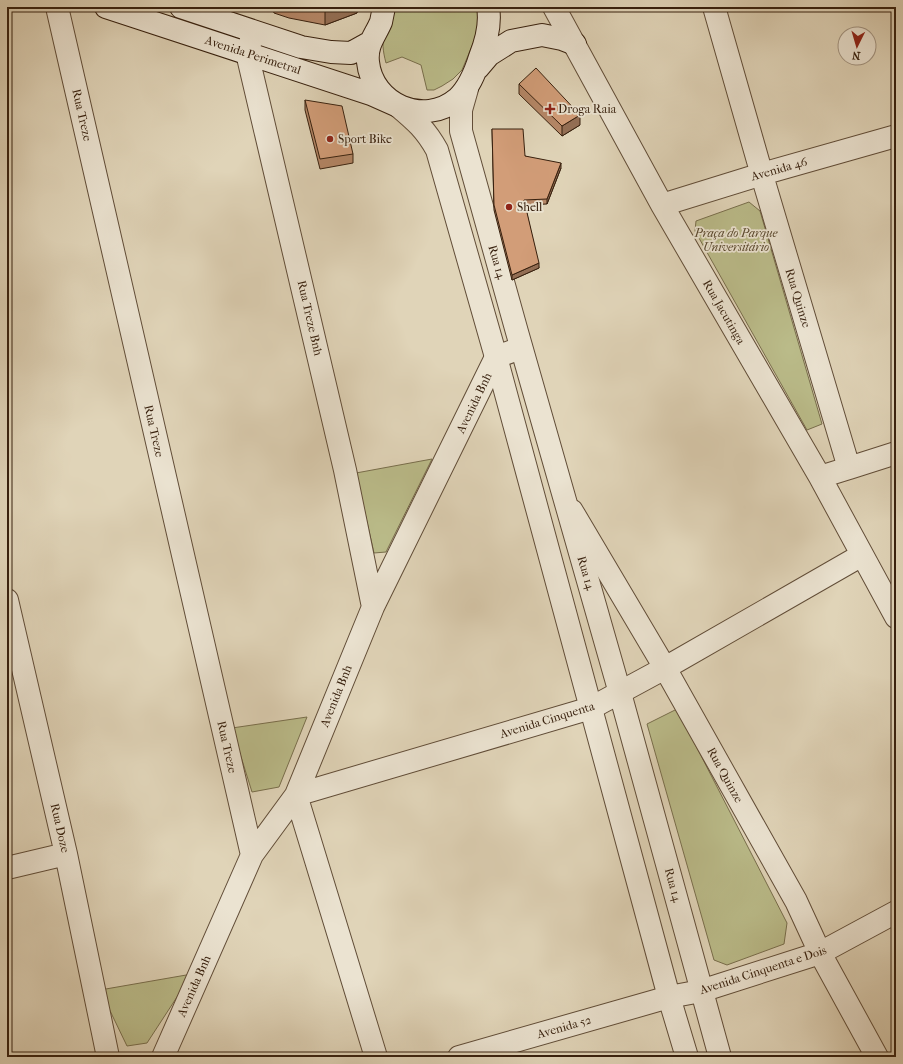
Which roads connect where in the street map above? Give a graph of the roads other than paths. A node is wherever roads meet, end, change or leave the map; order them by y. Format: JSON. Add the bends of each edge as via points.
{"nodes":[{"id":1,"x":57,"y":7,"type":"edge"},
{"id":2,"x":106,"y":7,"type":"edge"},
{"id":3,"x":181,"y":7,"type":"edge"},
{"id":4,"x":384,"y":7,"type":"edge"},
{"id":5,"x":488,"y":7,"type":"edge"},
{"id":6,"x":554,"y":7,"type":"edge"},
{"id":7,"x":714,"y":7,"type":"edge"},
{"id":8,"x":129,"y":11,"type":"edge"},
{"id":9,"x":254,"y":31,"type":"junction"},
{"id":10,"x":370,"y":42,"type":"junction"},
{"id":11,"x":575,"y":44,"type":"junction"},
{"id":12,"x":248,"y":53,"type":"junction"},
{"id":13,"x":471,"y":81,"type":"junction"},
{"id":14,"x":398,"y":106,"type":"junction"},
{"id":15,"x":896,"y":136,"type":"edge"},
{"id":16,"x":762,"y":174,"type":"junction"},
{"id":17,"x":662,"y":205,"type":"junction"},
{"id":18,"x":521,"y":348,"type":"junction"},
{"id":19,"x":496,"y":357,"type":"junction"},
{"id":20,"x":896,"y":453,"type":"edge"},
{"id":21,"x":849,"y":468,"type":"junction"},
{"id":22,"x":820,"y":477,"type":"junction"},
{"id":23,"x":564,"y":498,"type":"junction"},
{"id":24,"x":862,"y":555,"type":"junction"},
{"id":25,"x":7,"y":600,"type":"edge"},
{"id":26,"x":373,"y":607,"type":"junction"},
{"id":27,"x":896,"y":617,"type":"edge"},
{"id":28,"x":665,"y":668,"type":"junction"},
{"id":29,"x":620,"y":693,"type":"junction"},
{"id":30,"x":591,"y":708,"type":"junction"},
{"id":31,"x":296,"y":796,"type":"junction"},
{"id":32,"x":66,"y":854,"type":"junction"},
{"id":33,"x":252,"y":855,"type":"junction"},
{"id":34,"x":7,"y":868,"type":"edge"},
{"id":35,"x":896,"y":912,"type":"edge"},
{"id":36,"x":820,"y":953,"type":"junction"},
{"id":37,"x":702,"y":991,"type":"junction"},
{"id":38,"x":669,"y":997,"type":"junction"},
{"id":39,"x":110,"y":1056,"type":"edge"},
{"id":40,"x":163,"y":1057,"type":"edge"},
{"id":41,"x":376,"y":1057,"type":"edge"},
{"id":42,"x":458,"y":1057,"type":"edge"},
{"id":43,"x":687,"y":1057,"type":"edge"},
{"id":44,"x":720,"y":1057,"type":"edge"},
{"id":45,"x":877,"y":1057,"type":"edge"}],
"edges":[{"from":1,"to":33,"type":"street","name":"Rua Treze"},
{"from":2,"to":8,"type":"street","name":"Avenida Perimetral"},
{"from":3,"to":9,"type":"street","name":"Avenida Perimetral"},
{"from":4,"to":10,"type":"street","name":"Rua 14"},
{"from":5,"to":13,"type":"street","name":"Rua 14","via":[[486,41]]},
{"from":6,"to":11,"type":"street","name":"Rua Jacutinga"},
{"from":7,"to":16,"type":"street","name":"Rua Quinze"},
{"from":8,"to":12,"type":"street","name":"Avenida Perimetral"},
{"from":9,"to":10,"type":"street","name":"Avenida Perimetral","via":[[301,47],[331,52],[351,52]]},
{"from":9,"to":12,"type":"street","name":"Rua Treze Bnh"},
{"from":10,"to":14,"type":"street","name":"Rua 14","via":[[368,61],[372,79],[383,95]]},
{"from":11,"to":13,"type":"street","via":[[542,35],[511,41],[489,55]]},
{"from":11,"to":17,"type":"street","name":"Rua Jacutinga"},
{"from":12,"to":14,"type":"street","name":"Avenida Perimetral","via":[[371,94]]},
{"from":12,"to":26,"type":"street","name":"Rua Treze Bnh","via":[[345,470]]},
{"from":13,"to":14,"type":"street","name":"Rua 14","via":[[456,100],[443,108],[413,111]]},
{"from":13,"to":18,"type":"street","name":"Rua 14","via":[[461,110],[461,131]]},
{"from":14,"to":19,"type":"street","name":"Rua 14","via":[[419,123],[438,150]]},
{"from":15,"to":16,"type":"street","name":"Avenida 46"},
{"from":16,"to":17,"type":"street","name":"Avenida 46"},
{"from":16,"to":21,"type":"street","name":"Rua Quinze"},
{"from":17,"to":22,"type":"street","name":"Rua Jacutinga"},
{"from":18,"to":19,"type":"street","name":"Avenida Bnh"},
{"from":18,"to":23,"type":"street","name":"Rua 14"},
{"from":19,"to":26,"type":"street","name":"Avenida Bnh"},
{"from":19,"to":30,"type":"street","name":"Rua 14"},
{"from":20,"to":21,"type":"street"},
{"from":21,"to":22,"type":"street"},
{"from":22,"to":24,"type":"street","name":"Rua Jacutinga"},
{"from":23,"to":28,"type":"street","name":"Rua Quinze"},
{"from":23,"to":29,"type":"street","name":"Rua 14"},
{"from":24,"to":27,"type":"street","name":"Rua Jacutinga"},
{"from":24,"to":28,"type":"street","name":"Avenida Cinquenta"},
{"from":25,"to":32,"type":"street","name":"Rua Doze"},
{"from":26,"to":31,"type":"street","name":"Avenida Bnh"},
{"from":28,"to":29,"type":"street","name":"Avenida Cinquenta"},
{"from":28,"to":36,"type":"street","name":"Rua Quinze","via":[[796,901]]},
{"from":29,"to":30,"type":"street","name":"Avenida Cinquenta"},
{"from":29,"to":37,"type":"street","name":"Rua 14"},
{"from":30,"to":31,"type":"street","name":"Avenida Cinquenta"},
{"from":30,"to":38,"type":"street","name":"Rua 14"},
{"from":31,"to":33,"type":"street","name":"Avenida Bnh"},
{"from":31,"to":41,"type":"street"},
{"from":32,"to":34,"type":"street"},
{"from":32,"to":39,"type":"street","name":"Rua Doze"},
{"from":33,"to":40,"type":"street","name":"Avenida Bnh"},
{"from":35,"to":36,"type":"street","name":"Avenida Cinquenta e Dois"},
{"from":36,"to":37,"type":"street","name":"Avenida Cinquenta e Dois"},
{"from":36,"to":45,"type":"street","name":"Rua Quinze"},
{"from":37,"to":38,"type":"street","name":"Avenida Cinquenta e Dois"},
{"from":37,"to":44,"type":"street","name":"Rua 14"},
{"from":38,"to":42,"type":"street","name":"Avenida 52"},
{"from":38,"to":43,"type":"street","name":"Rua 14"}]}
